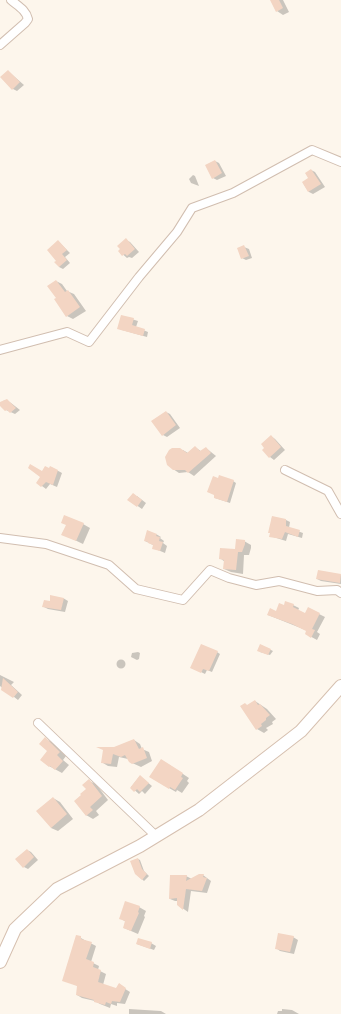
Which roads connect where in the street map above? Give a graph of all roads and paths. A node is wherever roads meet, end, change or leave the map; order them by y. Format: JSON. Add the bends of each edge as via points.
{"nodes":[{"id":1,"x":11,"y":0,"type":"edge"},
{"id":2,"x":0,"y":45,"type":"edge"},
{"id":3,"x":341,"y":162,"type":"edge"},
{"id":4,"x":0,"y":350,"type":"edge"},
{"id":5,"x":285,"y":470,"type":"dead end"},
{"id":6,"x":341,"y":514,"type":"edge"},
{"id":7,"x":0,"y":538,"type":"edge"},
{"id":8,"x":341,"y":593,"type":"edge"},
{"id":9,"x":341,"y":686,"type":"edge"},
{"id":10,"x":38,"y":723,"type":"dead end"},
{"id":11,"x":156,"y":836,"type":"junction"},
{"id":12,"x":0,"y":962,"type":"edge"}],
"edges":[{"from":1,"to":2,"type":"street","via":[[23,10],[28,19]]},
{"from":3,"to":4,"type":"street","via":[[312,150],[232,193],[192,208],[177,232],[89,342],[67,332]]},
{"from":5,"to":6,"type":"street","via":[[328,491]]},
{"from":7,"to":8,"type":"street","via":[[46,544],[109,564],[136,589],[184,600],[210,570],[256,585],[279,581],[317,591],[338,590]]},
{"from":9,"to":11,"type":"main road","via":[[301,731],[199,810]]},
{"from":10,"to":11,"type":"street"},
{"from":11,"to":12,"type":"main road","via":[[57,889],[15,929]]}]}
